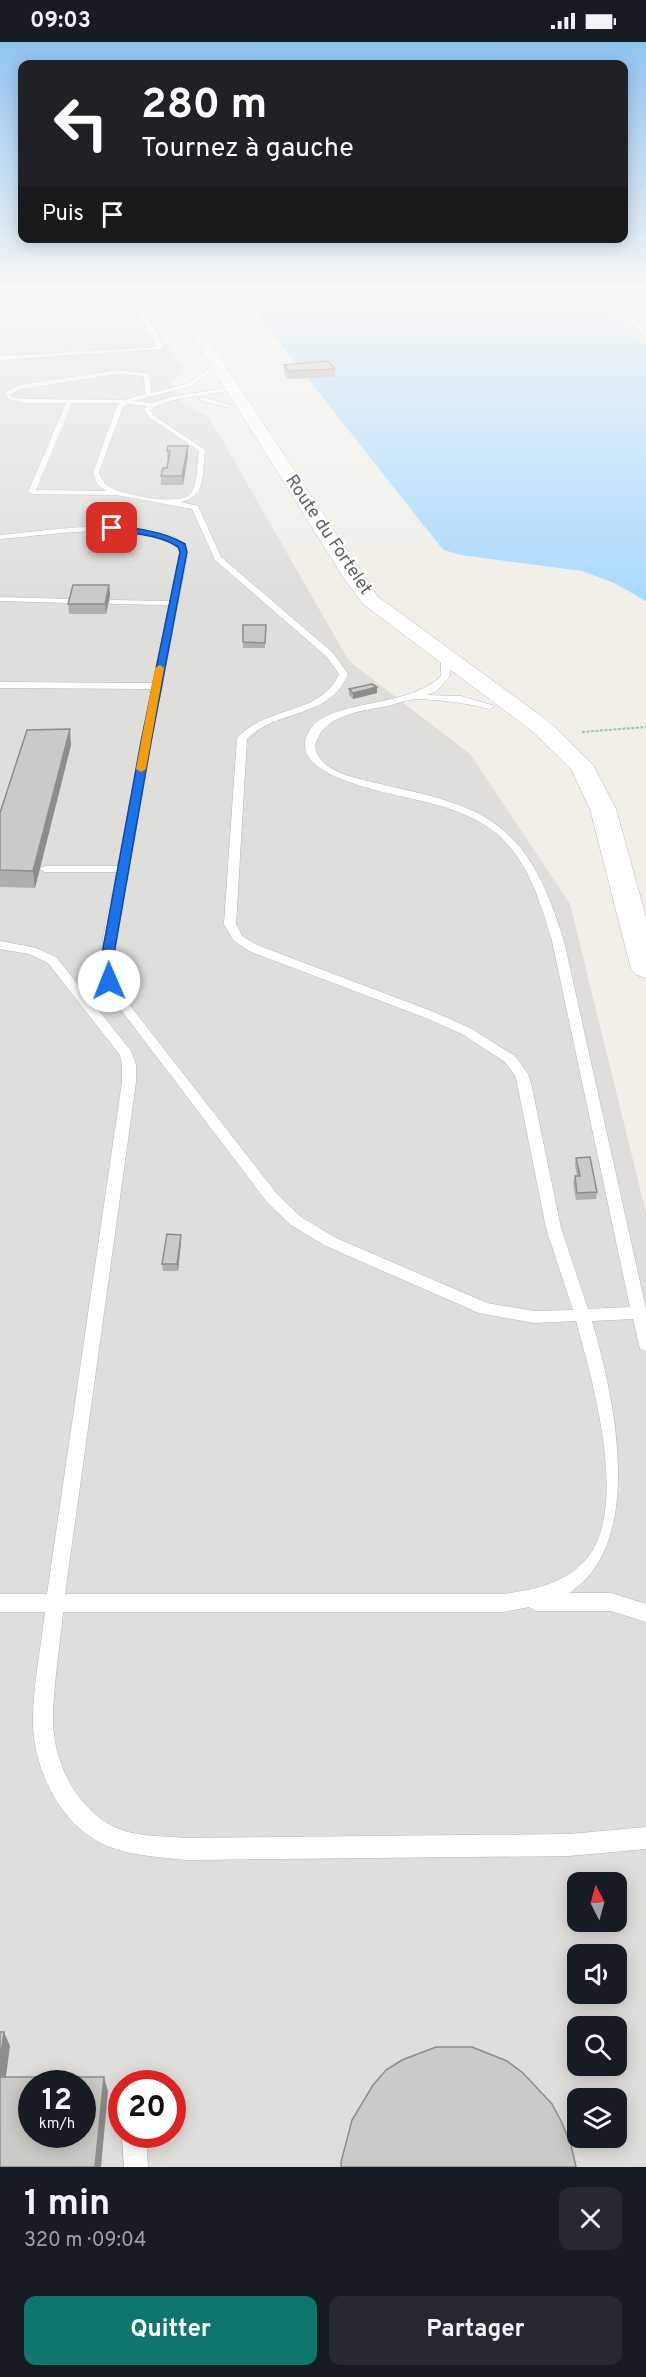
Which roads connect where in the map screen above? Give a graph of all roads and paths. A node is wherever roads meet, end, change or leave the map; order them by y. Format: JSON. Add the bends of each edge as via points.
{"nodes":[{"id":1,"x":8,"y":394,"type":"edge"},
{"id":2,"x":148,"y":394,"type":"edge"},
{"id":3,"x":178,"y":394,"type":"joint"},
{"id":4,"x":227,"y":394,"type":"joint"},
{"id":5,"x":70,"y":401,"type":"junction"},
{"id":6,"x":126,"y":402,"type":"junction"},
{"id":7,"x":151,"y":405,"type":"junction"},
{"id":8,"x":116,"y":493,"type":"junction"},
{"id":9,"x":173,"y":501,"type":"junction"},
{"id":10,"x":0,"y":537,"type":"edge"},
{"id":11,"x":0,"y":599,"type":"edge"},
{"id":12,"x":69,"y":601,"type":"edge"},
{"id":13,"x":111,"y":602,"type":"edge"},
{"id":14,"x":172,"y":603,"type":"junction"},
{"id":15,"x":446,"y":666,"type":"junction"},
{"id":16,"x":0,"y":685,"type":"edge"},
{"id":17,"x":156,"y":686,"type":"junction"},
{"id":18,"x":413,"y":697,"type":"junction"},
{"id":19,"x":490,"y":706,"type":"junction"},
{"id":20,"x":646,"y":727,"type":"edge"},
{"id":21,"x":552,"y":736,"type":"junction"},
{"id":22,"x":612,"y":848,"type":"junction"},
{"id":23,"x":45,"y":869,"type":"dead end"},
{"id":24,"x":123,"y":869,"type":"junction"},
{"id":25,"x":0,"y":945,"type":"edge"},
{"id":26,"x":646,"y":969,"type":"edge"},
{"id":27,"x":639,"y":1313,"type":"junction"},
{"id":28,"x":582,"y":1315,"type":"junction"},
{"id":29,"x":646,"y":1345,"type":"edge"},
{"id":30,"x":55,"y":1602,"type":"junction"},
{"id":31,"x":0,"y":1603,"type":"edge"},
{"id":32,"x":503,"y":1603,"type":"junction"},
{"id":33,"x":646,"y":1613,"type":"edge"},
{"id":34,"x":646,"y":1838,"type":"edge"},
{"id":35,"x":135,"y":2148,"type":"edge"},
{"id":36,"x":136,"y":2167,"type":"edge"}],
"edges":[{"from":1,"to":5,"type":"lane","via":[[20,401]]},
{"from":2,"to":6,"type":"lane"},
{"from":3,"to":4,"type":"lane","via":[[205,399]]},
{"from":3,"to":7,"type":"lane"},
{"from":4,"to":15,"type":"main road","name":"Route du Fortelet","via":[[349,597],[370,619]]},
{"from":5,"to":6,"type":"lane"},
{"from":5,"to":8,"type":"lane","via":[[32,492]]},
{"from":6,"to":7,"type":"lane"},
{"from":6,"to":8,"type":"lane","via":[[116,411],[96,472],[98,481]]},
{"from":7,"to":9,"type":"lane","via":[[148,414],[202,450],[196,492],[190,498]]},
{"from":8,"to":9,"type":"lane"},
{"from":9,"to":28,"type":"lane","via":[[197,510],[218,558],[330,655],[344,674],[338,688],[321,700],[255,727],[242,738],[229,916],[232,931],[253,948],[439,1018],[510,1059],[524,1083],[554,1230]]},
{"from":10,"to":14,"type":"lane","via":[[120,528],[176,541],[183,552]]},
{"from":11,"to":12,"type":"lane"},
{"from":13,"to":14,"type":"lane"},
{"from":14,"to":17,"type":"lane"},
{"from":15,"to":18,"type":"lane","via":[[434,689]]},
{"from":15,"to":19,"type":"main road","name":"Route du Fortelet"},
{"from":15,"to":21,"type":"main road","name":"Route du Fortelet"},
{"from":16,"to":17,"type":"lane"},
{"from":17,"to":24,"type":"lane"},
{"from":18,"to":19,"type":"lane","via":[[451,698]]},
{"from":18,"to":27,"type":"lane","via":[[330,719],[313,734],[310,750],[323,766],[340,776],[485,820],[510,842],[533,875],[558,941]]},
{"from":19,"to":22,"type":"main road","name":"Route du Fortelet","via":[[567,772]]},
{"from":20,"to":21,"type":"path"},
{"from":21,"to":22,"type":"main road","name":"Route du Fortelet","via":[[575,758],[591,782],[603,809]]},
{"from":22,"to":26,"type":"main road","name":"Route du Fortelet"},
{"from":23,"to":24,"type":"lane"},
{"from":24,"to":28,"type":"lane","via":[[108,959],[112,989],[284,1211],[331,1242],[485,1309],[516,1315]]},
{"from":25,"to":30,"type":"lane","via":[[38,952],[52,960],[126,1054],[129,1065]]},
{"from":27,"to":28,"type":"lane"},
{"from":27,"to":29,"type":"lane"},
{"from":28,"to":32,"type":"lane","via":[[614,1462],[615,1500],[610,1531],[604,1549],[579,1577],[544,1596]]},
{"from":30,"to":31,"type":"lane"},
{"from":30,"to":32,"type":"lane"},
{"from":30,"to":34,"type":"lane","via":[[43,1722],[51,1767],[70,1805],[109,1836],[130,1843],[186,1849],[569,1845]]},
{"from":32,"to":33,"type":"lane","via":[[611,1602]]},
{"from":35,"to":36,"type":"lane"}]}
